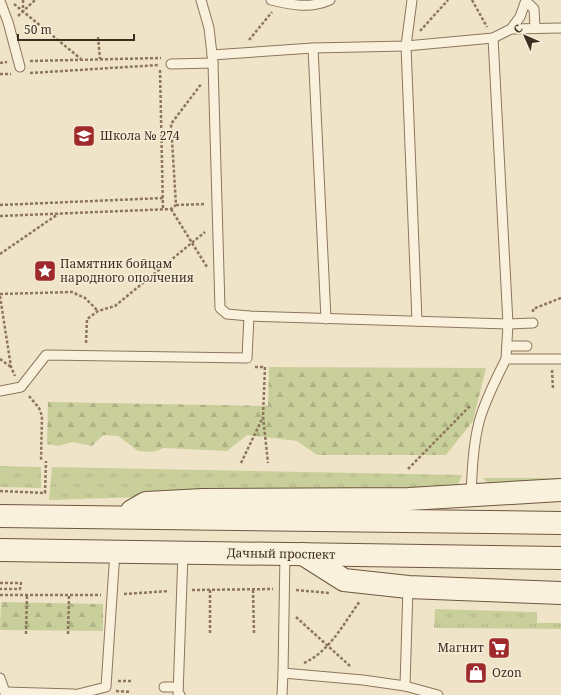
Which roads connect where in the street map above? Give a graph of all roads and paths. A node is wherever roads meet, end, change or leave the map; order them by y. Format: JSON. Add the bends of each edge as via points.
{"nodes":[{"id":1,"x":9,"y":0,"type":"edge"},
{"id":2,"x":23,"y":0,"type":"edge"},
{"id":3,"x":36,"y":0,"type":"edge"},
{"id":4,"x":201,"y":0,"type":"edge"},
{"id":5,"x":271,"y":0,"type":"edge"},
{"id":6,"x":330,"y":0,"type":"edge"},
{"id":7,"x":412,"y":0,"type":"edge"},
{"id":8,"x":448,"y":0,"type":"edge"},
{"id":9,"x":472,"y":0,"type":"edge"},
{"id":10,"x":0,"y":1,"type":"edge"},
{"id":11,"x":526,"y":1,"type":"edge"},
{"id":12,"x":273,"y":10,"type":"dead end"},
{"id":13,"x":23,"y":12,"type":"junction"},
{"id":14,"x":14,"y":20,"type":"dead end"},
{"id":15,"x":535,"y":28,"type":"junction"},
{"id":16,"x":561,"y":28,"type":"edge"},
{"id":17,"x":511,"y":29,"type":"junction"},
{"id":18,"x":98,"y":37,"type":"dead end"},
{"id":19,"x":493,"y":38,"type":"junction"},
{"id":20,"x":246,"y":44,"type":"dead end"},
{"id":21,"x":406,"y":46,"type":"junction"},
{"id":22,"x":313,"y":48,"type":"junction"},
{"id":23,"x":163,"y":58,"type":"dead end"},
{"id":24,"x":81,"y":59,"type":"junction"},
{"id":25,"x":100,"y":59,"type":"junction"},
{"id":26,"x":212,"y":59,"type":"junction"},
{"id":27,"x":171,"y":64,"type":"dead end"},
{"id":28,"x":19,"y":67,"type":"junction"},
{"id":29,"x":28,"y":73,"type":"dead end"},
{"id":30,"x":0,"y":74,"type":"edge"},
{"id":31,"x":163,"y":198,"type":"junction"},
{"id":32,"x":217,"y":203,"type":"junction"},
{"id":33,"x":0,"y":205,"type":"edge"},
{"id":34,"x":176,"y":206,"type":"junction"},
{"id":35,"x":171,"y":209,"type":"junction"},
{"id":36,"x":163,"y":210,"type":"junction"},
{"id":37,"x":59,"y":214,"type":"junction"},
{"id":38,"x":0,"y":216,"type":"edge"},
{"id":39,"x":218,"y":229,"type":"junction"},
{"id":40,"x":192,"y":243,"type":"junction"},
{"id":41,"x":0,"y":254,"type":"edge"},
{"id":42,"x":219,"y":278,"type":"junction"},
{"id":43,"x":0,"y":295,"type":"edge"},
{"id":44,"x":561,"y":298,"type":"edge"},
{"id":45,"x":98,"y":311,"type":"junction"},
{"id":46,"x":249,"y":316,"type":"junction"},
{"id":47,"x":326,"y":319,"type":"junction"},
{"id":48,"x":417,"y":322,"type":"junction"},
{"id":49,"x":533,"y":323,"type":"joint"},
{"id":50,"x":508,"y":324,"type":"junction"},
{"id":51,"x":507,"y":346,"type":"junction"},
{"id":52,"x":527,"y":346,"type":"dead end"},
{"id":53,"x":86,"y":354,"type":"junction"},
{"id":54,"x":247,"y":358,"type":"junction"},
{"id":55,"x":0,"y":359,"type":"edge"},
{"id":56,"x":506,"y":359,"type":"junction"},
{"id":57,"x":551,"y":359,"type":"junction"},
{"id":58,"x":561,"y":359,"type":"edge"},
{"id":59,"x":11,"y":367,"type":"junction"},
{"id":60,"x":21,"y":387,"type":"junction"},
{"id":61,"x":553,"y":389,"type":"dead end"},
{"id":62,"x":0,"y":391,"type":"edge"},
{"id":63,"x":472,"y":405,"type":"dead end"},
{"id":64,"x":263,"y":416,"type":"junction"},
{"id":65,"x":41,"y":461,"type":"dead end"},
{"id":66,"x":46,"y":461,"type":"dead end"},
{"id":67,"x":241,"y":463,"type":"dead end"},
{"id":68,"x":268,"y":463,"type":"dead end"},
{"id":69,"x":408,"y":469,"type":"dead end"},
{"id":70,"x":561,"y":490,"type":"edge"},
{"id":71,"x":0,"y":491,"type":"edge"},
{"id":72,"x":471,"y":496,"type":"junction"},
{"id":73,"x":0,"y":516,"type":"edge"},
{"id":74,"x":121,"y":517,"type":"junction"},
{"id":75,"x":561,"y":523,"type":"edge"},
{"id":76,"x":0,"y":550,"type":"edge"},
{"id":77,"x":115,"y":551,"type":"junction"},
{"id":78,"x":183,"y":552,"type":"junction"},
{"id":79,"x":294,"y":554,"type":"junction"},
{"id":80,"x":561,"y":558,"type":"edge"},
{"id":81,"x":0,"y":583,"type":"edge"},
{"id":82,"x":408,"y":587,"type":"junction"},
{"id":83,"x":0,"y":589,"type":"edge"},
{"id":84,"x":210,"y":590,"type":"dead end"},
{"id":85,"x":253,"y":590,"type":"dead end"},
{"id":86,"x":561,"y":593,"type":"edge"},
{"id":87,"x":27,"y":595,"type":"dead end"},
{"id":88,"x":69,"y":595,"type":"dead end"},
{"id":89,"x":363,"y":597,"type":"dead end"},
{"id":90,"x":293,"y":614,"type":"dead end"},
{"id":91,"x":210,"y":633,"type":"dead end"},
{"id":92,"x":254,"y":633,"type":"dead end"},
{"id":93,"x":26,"y":634,"type":"dead end"},
{"id":94,"x":68,"y":634,"type":"dead end"},
{"id":95,"x":328,"y":646,"type":"junction"},
{"id":96,"x":354,"y":671,"type":"dead end"},
{"id":97,"x":283,"y":673,"type":"junction"},
{"id":98,"x":0,"y":678,"type":"edge"},
{"id":99,"x":117,"y":680,"type":"dead end"},
{"id":100,"x":132,"y":681,"type":"dead end"},
{"id":101,"x":405,"y":686,"type":"junction"},
{"id":102,"x":164,"y":687,"type":"dead end"},
{"id":103,"x":116,"y":691,"type":"dead end"},
{"id":104,"x":179,"y":691,"type":"edge"},
{"id":105,"x":131,"y":692,"type":"dead end"},
{"id":106,"x":5,"y":694,"type":"edge"},
{"id":107,"x":74,"y":695,"type":"edge"},
{"id":108,"x":282,"y":695,"type":"edge"},
{"id":109,"x":438,"y":695,"type":"edge"}],
"edges":[{"from":1,"to":13,"type":"path"},
{"from":2,"to":13,"type":"path"},
{"from":3,"to":13,"type":"path"},
{"from":4,"to":26,"type":"lane","via":[[209,28]]},
{"from":5,"to":6,"type":"lane","via":[[302,6],[318,5]]},
{"from":7,"to":21,"type":"lane"},
{"from":8,"to":21,"type":"path"},
{"from":9,"to":19,"type":"path"},
{"from":10,"to":28,"type":"lane"},
{"from":11,"to":15,"type":"lane","via":[[534,10]]},
{"from":11,"to":17,"type":"lane","via":[[520,17]]},
{"from":12,"to":20,"type":"path"},
{"from":13,"to":14,"type":"path"},
{"from":13,"to":24,"type":"path"},
{"from":15,"to":16,"type":"lane"},
{"from":15,"to":17,"type":"lane"},
{"from":17,"to":19,"type":"lane"},
{"from":18,"to":25,"type":"path"},
{"from":19,"to":21,"type":"lane"},
{"from":19,"to":50,"type":"lane"},
{"from":21,"to":22,"type":"lane"},
{"from":21,"to":48,"type":"lane"},
{"from":22,"to":26,"type":"lane"},
{"from":22,"to":47,"type":"lane"},
{"from":23,"to":25,"type":"path"},
{"from":24,"to":25,"type":"path"},
{"from":24,"to":28,"type":"path"},
{"from":26,"to":27,"type":"lane"},
{"from":26,"to":32,"type":"lane"},
{"from":26,"to":34,"type":"path","via":[[202,82],[171,124]]},
{"from":28,"to":30,"type":"path"},
{"from":29,"to":31,"type":"path","via":[[160,65]]},
{"from":31,"to":33,"type":"path"},
{"from":31,"to":36,"type":"path"},
{"from":32,"to":34,"type":"path"},
{"from":32,"to":39,"type":"lane"},
{"from":34,"to":35,"type":"path"},
{"from":35,"to":36,"type":"path"},
{"from":35,"to":40,"type":"path"},
{"from":36,"to":37,"type":"path"},
{"from":37,"to":38,"type":"path"},
{"from":37,"to":41,"type":"path"},
{"from":39,"to":40,"type":"path","via":[[208,230]]},
{"from":39,"to":42,"type":"lane"},
{"from":40,"to":42,"type":"path","via":[[210,272]]},
{"from":40,"to":45,"type":"path","via":[[115,306]]},
{"from":42,"to":46,"type":"lane","via":[[220,308],[228,314]]},
{"from":43,"to":45,"type":"path","via":[[72,292],[85,298]]},
{"from":43,"to":59,"type":"path"},
{"from":44,"to":49,"type":"path","via":[[533,309]]},
{"from":45,"to":53,"type":"path","via":[[87,319]]},
{"from":46,"to":47,"type":"lane"},
{"from":46,"to":54,"type":"lane"},
{"from":47,"to":48,"type":"lane"},
{"from":48,"to":50,"type":"lane"},
{"from":49,"to":50,"type":"lane"},
{"from":50,"to":51,"type":"lane"},
{"from":51,"to":52,"type":"lane"},
{"from":51,"to":56,"type":"lane"},
{"from":53,"to":54,"type":"lane"},
{"from":53,"to":60,"type":"lane","via":[[46,355]]},
{"from":54,"to":64,"type":"path","via":[[247,366],[265,367]]},
{"from":55,"to":59,"type":"path"},
{"from":56,"to":57,"type":"lane"},
{"from":56,"to":72,"type":"lane","via":[[493,384],[479,422]]},
{"from":57,"to":58,"type":"lane"},
{"from":57,"to":61,"type":"path"},
{"from":59,"to":60,"type":"path"},
{"from":60,"to":62,"type":"lane"},
{"from":60,"to":65,"type":"path","via":[[39,408],[42,416]]},
{"from":63,"to":69,"type":"path"},
{"from":64,"to":67,"type":"path"},
{"from":64,"to":68,"type":"path"},
{"from":66,"to":71,"type":"path","via":[[45,493]]},
{"from":70,"to":72,"type":"main road"},
{"from":72,"to":74,"type":"main road","via":[[146,503]]},
{"from":73,"to":74,"type":"main road"},
{"from":74,"to":75,"type":"main road"},
{"from":76,"to":77,"type":"main road","name":"Дачный проспект"},
{"from":77,"to":78,"type":"main road","name":"Дачный проспект"},
{"from":77,"to":107,"type":"lane","via":[[106,688]]},
{"from":78,"to":79,"type":"main road","name":"Дачный проспект"},
{"from":78,"to":104,"type":"lane"},
{"from":79,"to":80,"type":"main road","name":"Дачный проспект"},
{"from":79,"to":82,"type":"main road","via":[[344,580]]},
{"from":79,"to":97,"type":"lane"},
{"from":81,"to":83,"type":"path","via":[[21,583],[20,589]]},
{"from":82,"to":86,"type":"main road"},
{"from":82,"to":101,"type":"lane"},
{"from":84,"to":91,"type":"path"},
{"from":85,"to":92,"type":"path"},
{"from":87,"to":93,"type":"path"},
{"from":88,"to":94,"type":"path"},
{"from":89,"to":95,"type":"path"},
{"from":90,"to":95,"type":"path"},
{"from":95,"to":96,"type":"path"},
{"from":95,"to":97,"type":"path","via":[[312,659]]},
{"from":97,"to":101,"type":"lane"},
{"from":97,"to":108,"type":"lane"},
{"from":98,"to":106,"type":"lane"},
{"from":99,"to":100,"type":"path"},
{"from":101,"to":109,"type":"lane"},
{"from":102,"to":104,"type":"lane"},
{"from":103,"to":105,"type":"path"},
{"from":106,"to":107,"type":"lane"}]}
